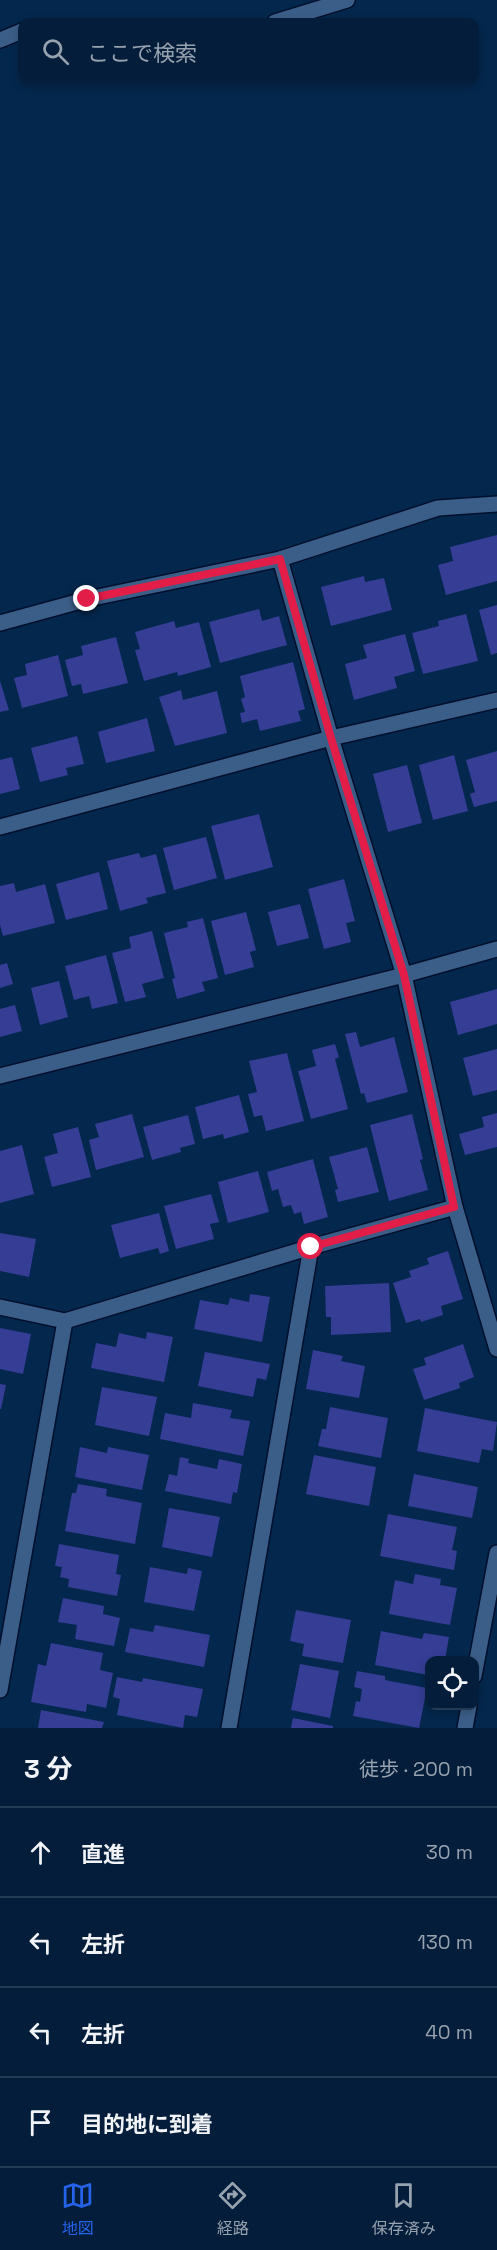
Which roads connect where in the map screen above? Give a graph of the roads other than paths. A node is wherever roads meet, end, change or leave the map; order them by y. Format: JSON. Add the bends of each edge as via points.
{"nodes":[{"id":1,"x":347,"y":0,"type":"edge"},
{"id":2,"x":288,"y":18,"type":"edge"},
{"id":3,"x":18,"y":33,"type":"edge"},
{"id":4,"x":0,"y":40,"type":"edge"},
{"id":5,"x":497,"y":504,"type":"edge"},
{"id":6,"x":280,"y":559,"type":"junction"},
{"id":7,"x":0,"y":623,"type":"edge"},
{"id":8,"x":497,"y":700,"type":"edge"},
{"id":9,"x":331,"y":738,"type":"junction"},
{"id":10,"x":0,"y":827,"type":"edge"},
{"id":11,"x":497,"y":949,"type":"edge"},
{"id":12,"x":404,"y":975,"type":"junction"},
{"id":13,"x":0,"y":1076,"type":"edge"},
{"id":14,"x":454,"y":1207,"type":"junction"},
{"id":15,"x":311,"y":1247,"type":"junction"},
{"id":16,"x":0,"y":1307,"type":"edge"},
{"id":17,"x":65,"y":1321,"type":"junction"},
{"id":18,"x":497,"y":1349,"type":"edge"},
{"id":19,"x":497,"y":1553,"type":"edge"},
{"id":20,"x":478,"y":1656,"type":"edge"},
{"id":21,"x":0,"y":1690,"type":"edge"},
{"id":22,"x":468,"y":1710,"type":"edge"},
{"id":23,"x":229,"y":1728,"type":"edge"},
{"id":24,"x":465,"y":1728,"type":"edge"}],
"edges":[{"from":1,"to":2,"type":"street"},
{"from":3,"to":4,"type":"street"},
{"from":5,"to":6,"type":"street","via":[[438,508]]},
{"from":6,"to":7,"type":"street","via":[[87,599]]},
{"from":6,"to":9,"type":"street"},
{"from":8,"to":9,"type":"street"},
{"from":9,"to":10,"type":"street"},
{"from":9,"to":12,"type":"street"},
{"from":11,"to":12,"type":"street"},
{"from":12,"to":13,"type":"street"},
{"from":12,"to":14,"type":"street"},
{"from":14,"to":15,"type":"street"},
{"from":14,"to":18,"type":"street"},
{"from":15,"to":17,"type":"street"},
{"from":15,"to":23,"type":"street"},
{"from":16,"to":17,"type":"street"},
{"from":17,"to":21,"type":"street"},
{"from":19,"to":20,"type":"street"},
{"from":22,"to":24,"type":"street"}]}
